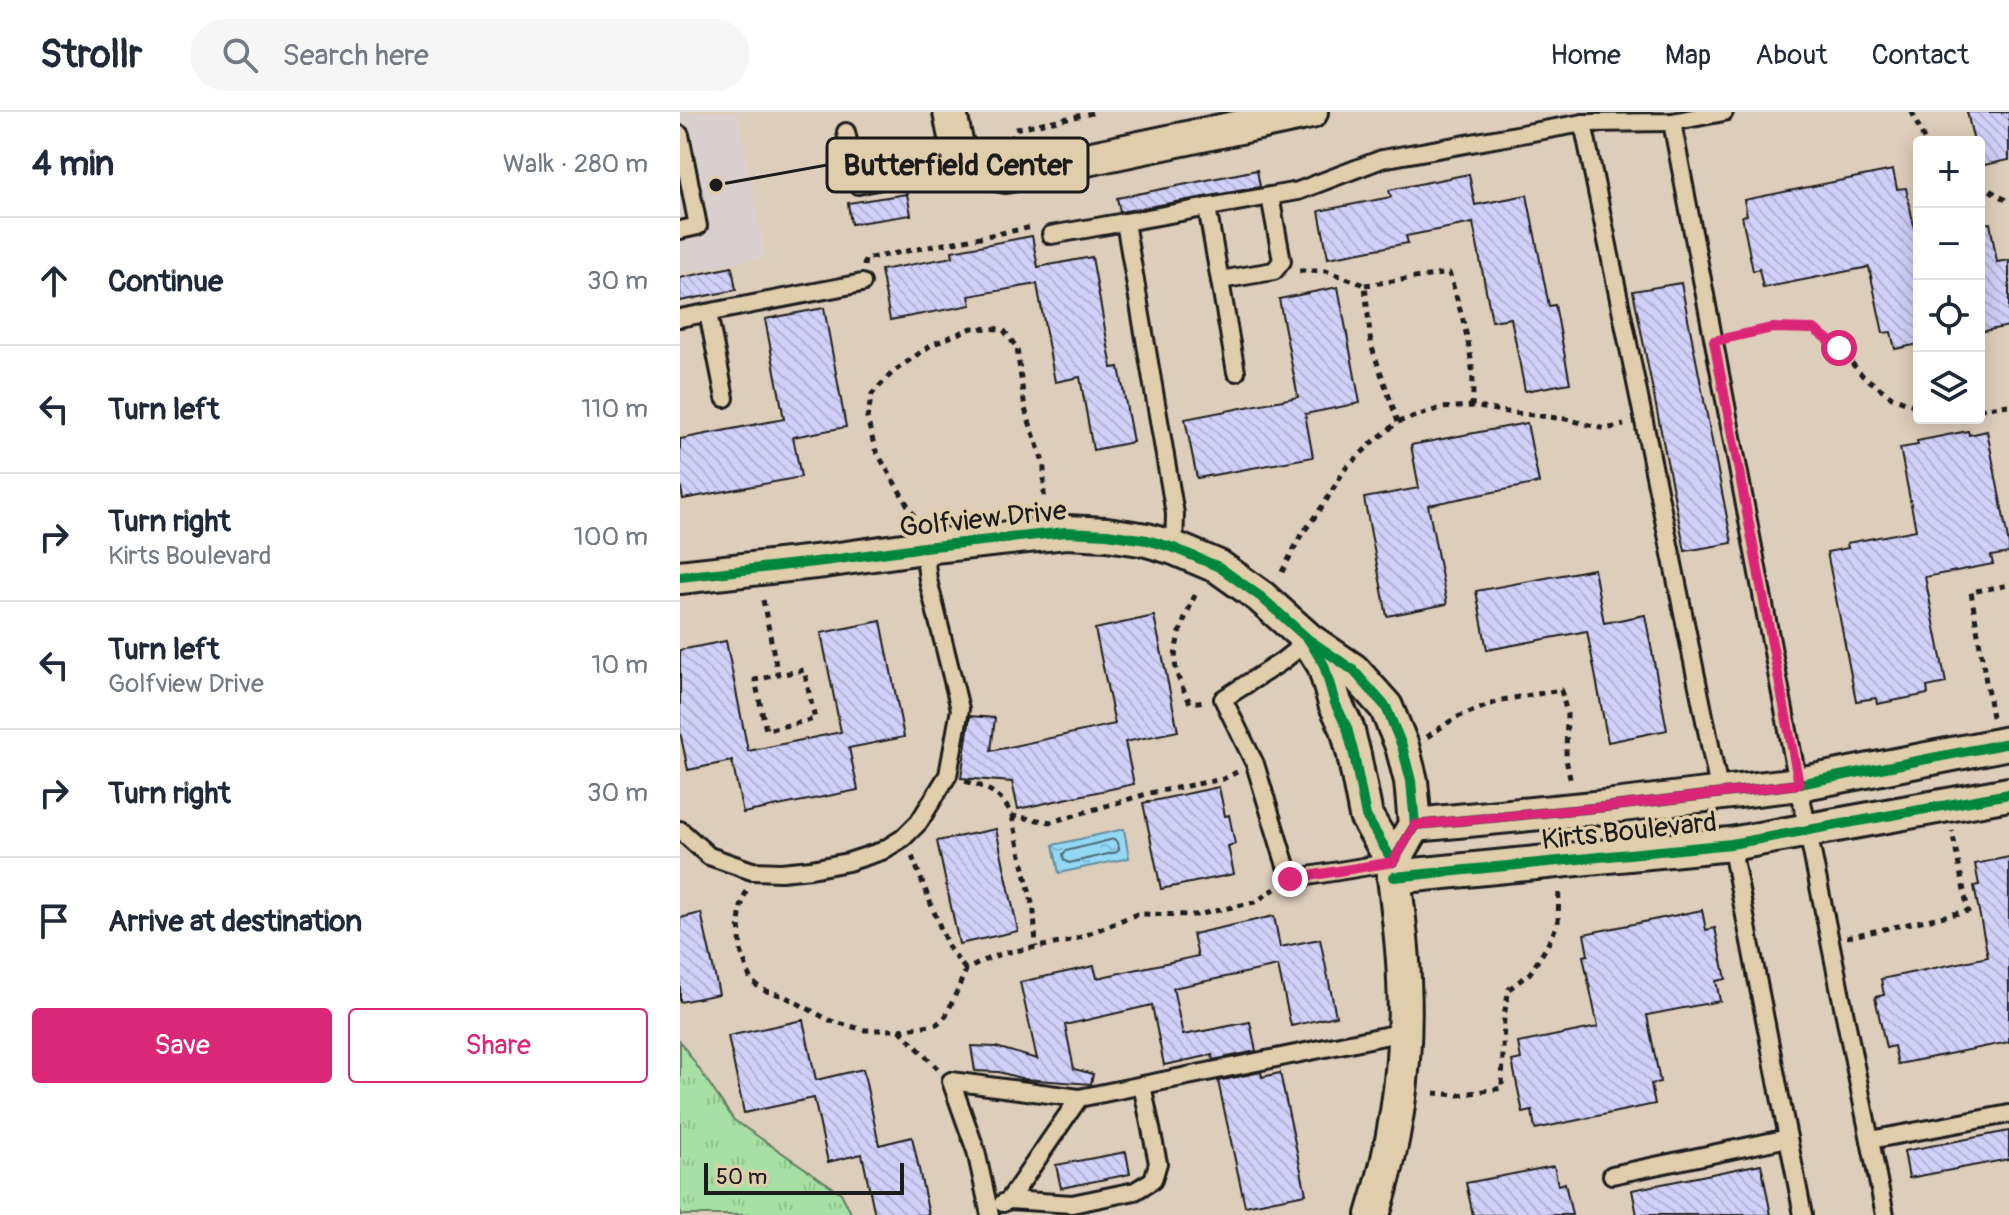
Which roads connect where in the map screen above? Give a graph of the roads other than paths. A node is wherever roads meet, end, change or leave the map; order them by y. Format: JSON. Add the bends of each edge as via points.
{"nodes":[{"id":1,"x":950,"y":112,"type":"edge"},
{"id":2,"x":1724,"y":112,"type":"edge"},
{"id":3,"x":1298,"y":113,"type":"edge"},
{"id":4,"x":1672,"y":122,"type":"junction"},
{"id":5,"x":1583,"y":123,"type":"junction"},
{"id":6,"x":846,"y":132,"type":"dead end"},
{"id":7,"x":680,"y":135,"type":"edge"},
{"id":8,"x":978,"y":154,"type":"junction"},
{"id":9,"x":1270,"y":196,"type":"junction"},
{"id":10,"x":1207,"y":207,"type":"junction"},
{"id":11,"x":1125,"y":222,"type":"junction"},
{"id":12,"x":680,"y":230,"type":"edge"},
{"id":13,"x":1051,"y":235,"type":"road end"},
{"id":14,"x":1220,"y":280,"type":"junction"},
{"id":15,"x":862,"y":283,"type":"road end"},
{"id":16,"x":708,"y":313,"type":"junction"},
{"id":17,"x":680,"y":318,"type":"edge"},
{"id":18,"x":1236,"y":372,"type":"dead end"},
{"id":19,"x":725,"y":398,"type":"dead end"},
{"id":20,"x":924,"y":547,"type":"junction"},
{"id":21,"x":1174,"y":548,"type":"junction"},
{"id":22,"x":680,"y":577,"type":"edge"},
{"id":23,"x":1309,"y":640,"type":"junction"},
{"id":24,"x":2001,"y":732,"type":"edge"},
{"id":25,"x":1799,"y":784,"type":"junction"},
{"id":26,"x":1720,"y":794,"type":"junction"},
{"id":27,"x":2009,"y":794,"type":"edge"},
{"id":28,"x":1415,"y":825,"type":"junction"},
{"id":29,"x":680,"y":830,"type":"edge"},
{"id":30,"x":1809,"y":831,"type":"junction"},
{"id":31,"x":1731,"y":844,"type":"junction"},
{"id":32,"x":1394,"y":869,"type":"junction"},
{"id":33,"x":1404,"y":1032,"type":"junction"},
{"id":34,"x":1142,"y":1085,"type":"junction"},
{"id":35,"x":1079,"y":1098,"type":"junction"},
{"id":36,"x":2009,"y":1114,"type":"edge"},
{"id":37,"x":1788,"y":1138,"type":"junction"},
{"id":38,"x":1870,"y":1140,"type":"junction"},
{"id":39,"x":1612,"y":1175,"type":"dead end"},
{"id":40,"x":1009,"y":1200,"type":"junction"},
{"id":41,"x":990,"y":1212,"type":"edge"},
{"id":42,"x":1373,"y":1215,"type":"edge"},
{"id":43,"x":1803,"y":1215,"type":"edge"},
{"id":44,"x":1885,"y":1215,"type":"edge"}],
"edges":[{"from":1,"to":8,"type":"street","via":[[958,147]]},
{"from":2,"to":4,"type":"lane"},
{"from":3,"to":8,"type":"street","via":[[1006,176],[986,172]]},
{"from":4,"to":5,"type":"lane"},
{"from":4,"to":25,"type":"lane"},
{"from":5,"to":9,"type":"lane","via":[[1382,159],[1298,191]]},
{"from":5,"to":26,"type":"lane"},
{"from":6,"to":8,"type":"lane","via":[[858,185]]},
{"from":7,"to":12,"type":"lane","via":[[698,226]]},
{"from":9,"to":10,"type":"lane"},
{"from":9,"to":14,"type":"lane","via":[[1282,261],[1274,271]]},
{"from":10,"to":11,"type":"lane"},
{"from":10,"to":14,"type":"lane"},
{"from":11,"to":13,"type":"lane"},
{"from":11,"to":21,"type":"lane","via":[[1175,514]]},
{"from":14,"to":18,"type":"lane"},
{"from":15,"to":16,"type":"lane"},
{"from":16,"to":17,"type":"lane"},
{"from":16,"to":19,"type":"lane"},
{"from":20,"to":21,"type":"street","name":"Golfview Drive","via":[[1066,532],[1107,534]]},
{"from":20,"to":22,"type":"street","name":"Golfview Drive"},
{"from":20,"to":29,"type":"lane","via":[[960,709],[948,775],[919,822],[882,851],[781,872],[752,871],[709,856]]},
{"from":21,"to":23,"type":"street","name":"Golfview Drive","via":[[1219,567]]},
{"from":23,"to":28,"type":"street","name":"Golfview Drive","via":[[1353,670],[1386,707],[1411,781]]},
{"from":23,"to":32,"type":"street","name":"Golfview Drive","via":[[1347,728],[1366,816]]},
{"from":23,"to":32,"type":"lane","via":[[1223,699],[1255,764],[1290,879]]},
{"from":24,"to":25,"type":"street","name":"Kirts Boulevard"},
{"from":25,"to":26,"type":"street","name":"Kirts Boulevard"},
{"from":25,"to":30,"type":"lane"},
{"from":26,"to":28,"type":"street","name":"Kirts Boulevard"},
{"from":27,"to":30,"type":"street","name":"Kirts Boulevard"},
{"from":28,"to":32,"type":"street"},
{"from":30,"to":31,"type":"street","name":"Kirts Boulevard"},
{"from":30,"to":38,"type":"lane"},
{"from":31,"to":32,"type":"street","name":"Kirts Boulevard"},
{"from":31,"to":37,"type":"lane"},
{"from":32,"to":33,"type":"street"},
{"from":33,"to":34,"type":"lane"},
{"from":33,"to":42,"type":"street","via":[[1398,1113]]},
{"from":34,"to":35,"type":"lane"},
{"from":34,"to":40,"type":"lane","via":[[1158,1163],[1153,1180],[1135,1191],[1072,1204]]},
{"from":35,"to":40,"type":"lane"},
{"from":35,"to":41,"type":"lane","via":[[951,1081]]},
{"from":36,"to":38,"type":"lane"},
{"from":37,"to":39,"type":"lane"},
{"from":37,"to":43,"type":"lane"},
{"from":38,"to":44,"type":"lane"},
{"from":40,"to":41,"type":"lane"}]}
